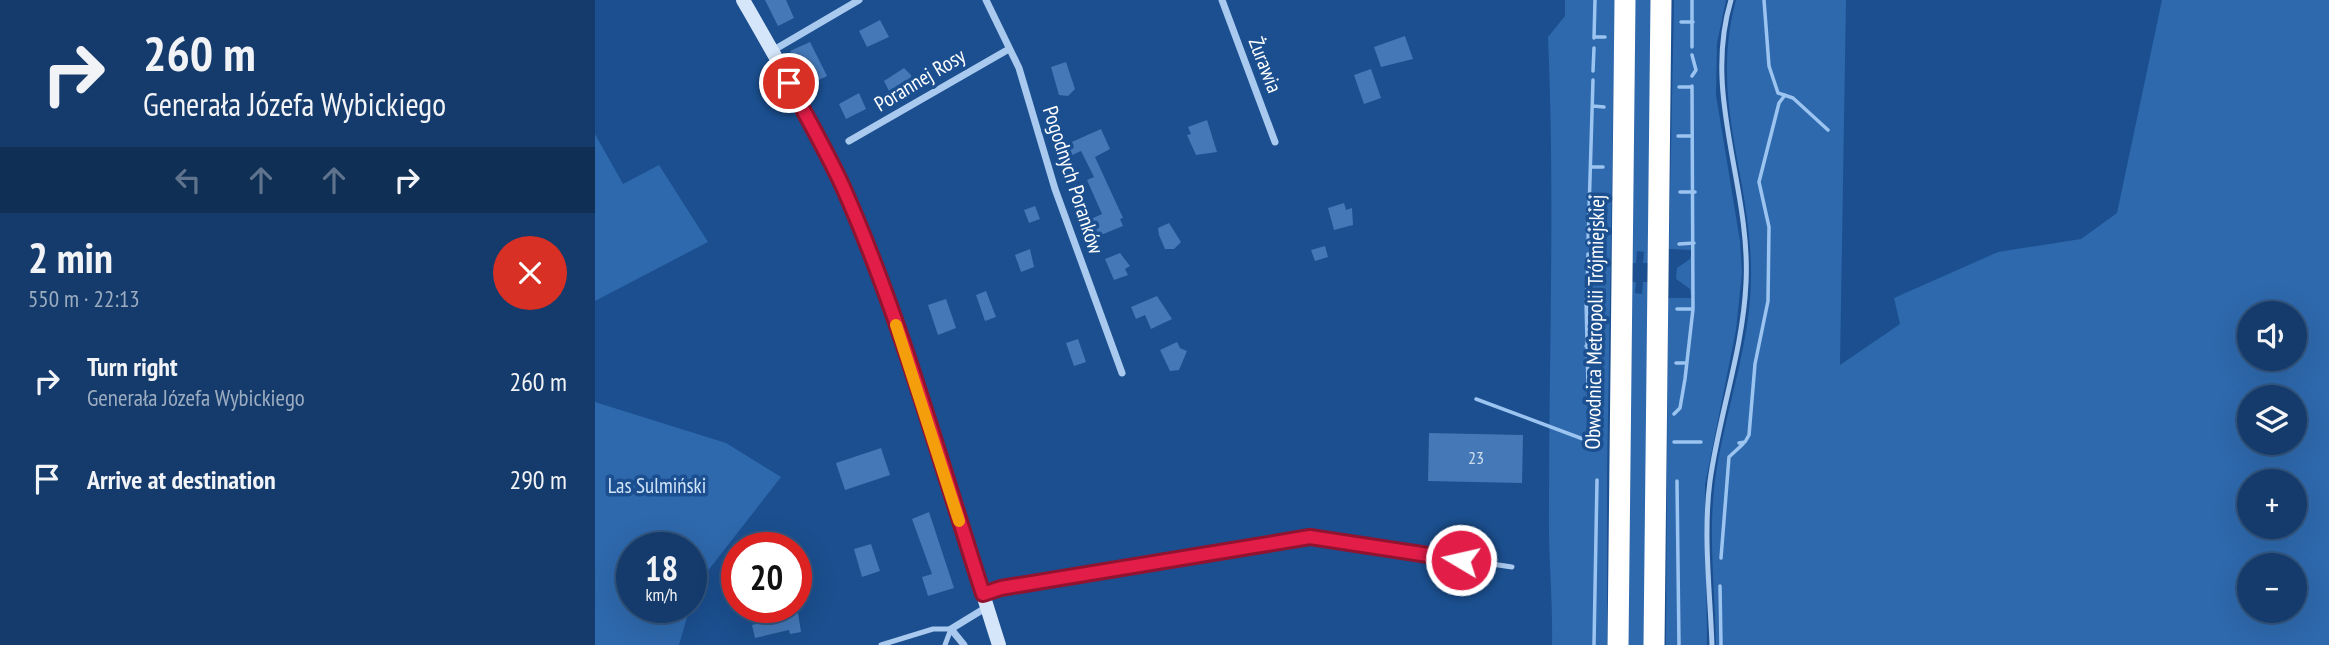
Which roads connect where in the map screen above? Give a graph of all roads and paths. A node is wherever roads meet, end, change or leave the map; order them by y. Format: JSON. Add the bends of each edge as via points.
{"nodes":[{"id":1,"x":743,"y":0,"type":"edge"},
{"id":2,"x":859,"y":0,"type":"edge"},
{"id":3,"x":986,"y":0,"type":"edge"},
{"id":4,"x":1221,"y":0,"type":"edge"},
{"id":5,"x":1625,"y":0,"type":"edge"},
{"id":6,"x":1661,"y":0,"type":"edge"},
{"id":7,"x":1731,"y":0,"type":"edge"},
{"id":8,"x":1009,"y":49,"type":"junction"},
{"id":9,"x":772,"y":51,"type":"junction"},
{"id":10,"x":849,"y":141,"type":"dead end"},
{"id":11,"x":1275,"y":142,"type":"dead end"},
{"id":12,"x":1122,"y":373,"type":"dead end"},
{"id":13,"x":1512,"y":567,"type":"dead end"},
{"id":14,"x":985,"y":601,"type":"junction"},
{"id":15,"x":951,"y":629,"type":"junction"},
{"id":16,"x":881,"y":645,"type":"edge"},
{"id":17,"x":945,"y":645,"type":"edge"},
{"id":18,"x":964,"y":645,"type":"edge"},
{"id":19,"x":999,"y":645,"type":"edge"},
{"id":20,"x":1618,"y":645,"type":"edge"},
{"id":21,"x":1654,"y":645,"type":"edge"},
{"id":22,"x":1712,"y":645,"type":"edge"}],
"edges":[{"from":1,"to":9,"type":"main road"},
{"from":2,"to":9,"type":"street"},
{"from":3,"to":8,"type":"street","name":"Pogodnych Poranków"},
{"from":4,"to":11,"type":"street","name":"Żurawia"},
{"from":5,"to":20,"type":"highway","name":"Obwodnica Metropolii Trójmiejskiej"},
{"from":6,"to":21,"type":"highway"},
{"from":7,"to":22,"type":"lane","via":[[1722,47],[1721,90],[1744,234],[1746,284],[1710,482]]},
{"from":8,"to":10,"type":"street","name":"Porannej Rosy"},
{"from":8,"to":12,"type":"street","name":"Pogodnych Poranków"},
{"from":9,"to":14,"type":"main road","via":[[831,161],[854,215],[902,342]]},
{"from":13,"to":14,"type":"lane","via":[[1310,537],[1001,588]]},
{"from":14,"to":15,"type":"street"},
{"from":14,"to":19,"type":"main road"},
{"from":15,"to":16,"type":"lane","via":[[933,629]]},
{"from":15,"to":17,"type":"lane"},
{"from":15,"to":18,"type":"street"}]}
